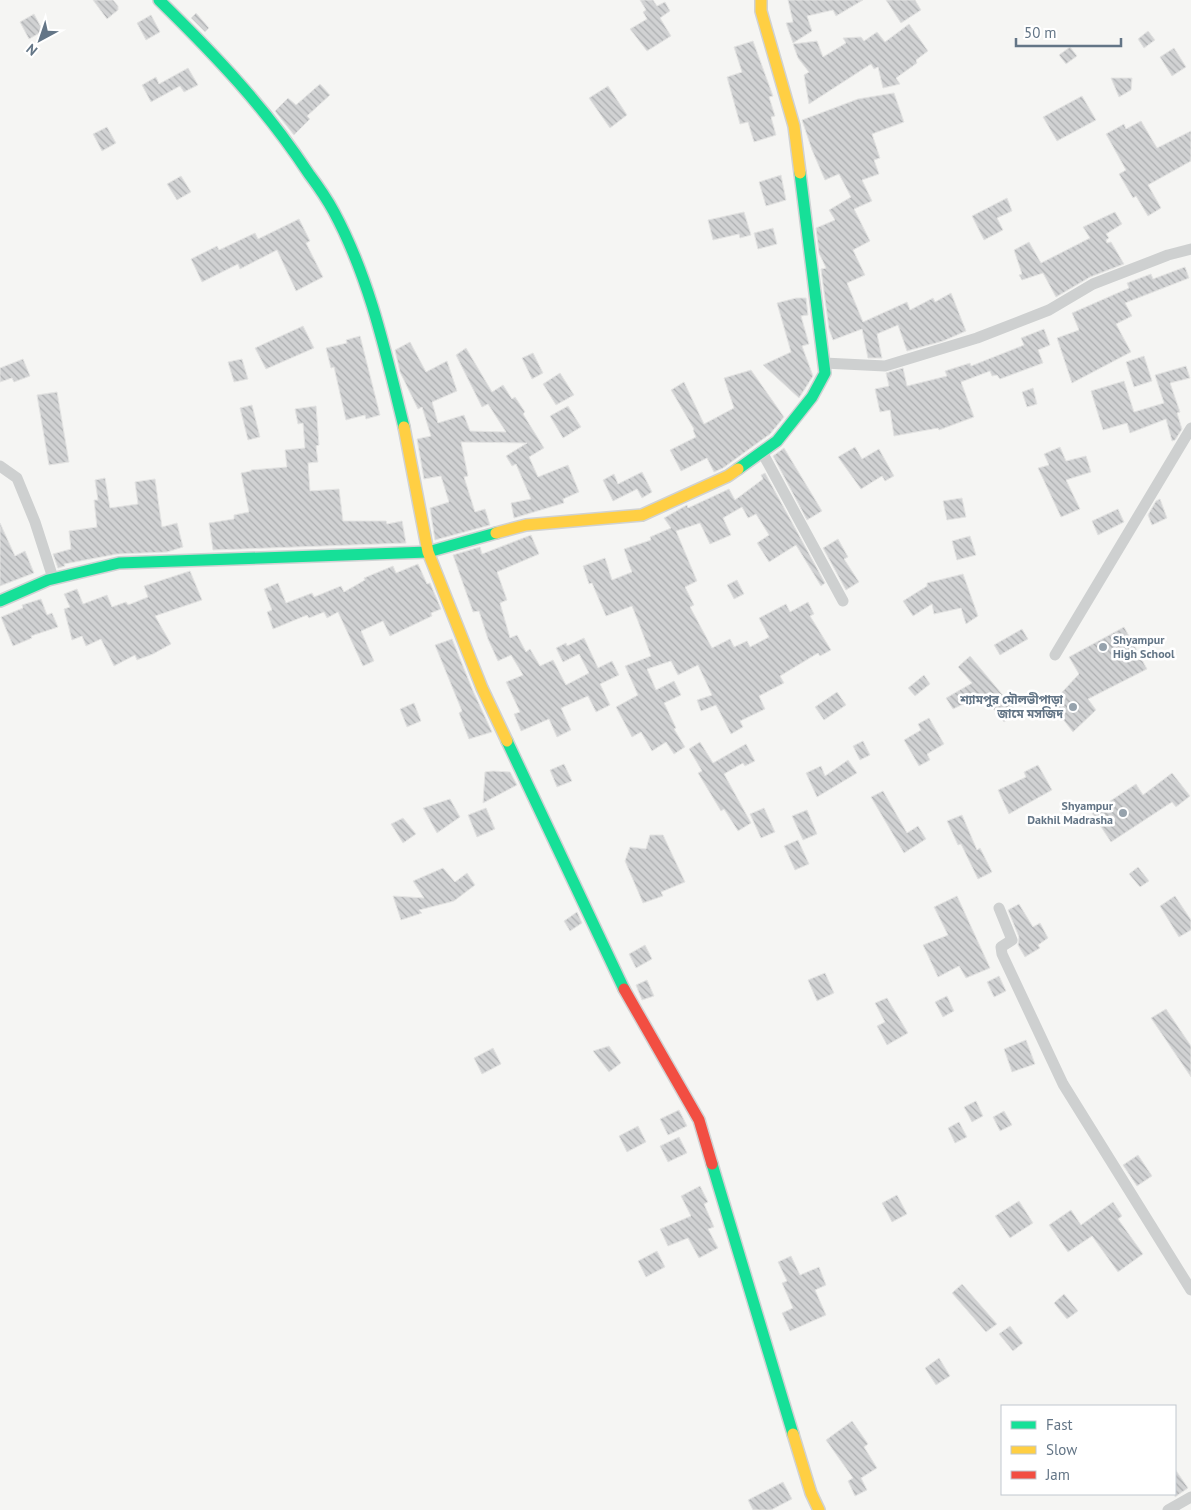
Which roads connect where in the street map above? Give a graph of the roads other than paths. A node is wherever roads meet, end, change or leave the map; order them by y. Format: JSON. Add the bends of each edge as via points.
{"nodes":[{"id":1,"x":159,"y":0,"type":"edge"},
{"id":2,"x":761,"y":0,"type":"edge"},
{"id":3,"x":1191,"y":249,"type":"edge"},
{"id":4,"x":824,"y":364,"type":"junction"},
{"id":5,"x":1191,"y":428,"type":"edge"},
{"id":6,"x":762,"y":452,"type":"junction"},
{"id":7,"x":0,"y":466,"type":"edge"},
{"id":8,"x":428,"y":552,"type":"junction"},
{"id":9,"x":53,"y":578,"type":"junction"},
{"id":10,"x":0,"y":601,"type":"edge"},
{"id":11,"x":844,"y":601,"type":"dead end"},
{"id":12,"x":1055,"y":655,"type":"dead end"},
{"id":13,"x":998,"y":908,"type":"dead end"},
{"id":14,"x":1191,"y":1290,"type":"edge"},
{"id":15,"x":1191,"y":1497,"type":"edge"},
{"id":16,"x":819,"y":1510,"type":"edge"},
{"id":17,"x":1168,"y":1510,"type":"edge"}],
"edges":[{"from":1,"to":8,"type":"street","via":[[225,65],[286,139],[334,211],[360,267],[379,324],[409,446]]},
{"from":2,"to":4,"type":"street","via":[[761,11],[794,126]]},
{"from":3,"to":4,"type":"street","via":[[1093,284],[1049,310],[977,338],[885,366]]},
{"from":4,"to":6,"type":"street","via":[[824,373],[812,397],[778,441]]},
{"from":5,"to":12,"type":"street"},
{"from":6,"to":8,"type":"street","via":[[728,476],[642,515],[526,525]]},
{"from":6,"to":11,"type":"street"},
{"from":7,"to":9,"type":"street","via":[[17,478]]},
{"from":8,"to":9,"type":"street","via":[[119,563]]},
{"from":8,"to":16,"type":"street","via":[[482,688],[630,1002],[699,1120],[811,1493]]},
{"from":9,"to":10,"type":"street"},
{"from":13,"to":14,"type":"street","via":[[1012,940],[1001,947],[1002,954],[1063,1084]]},
{"from":15,"to":17,"type":"street"}]}
